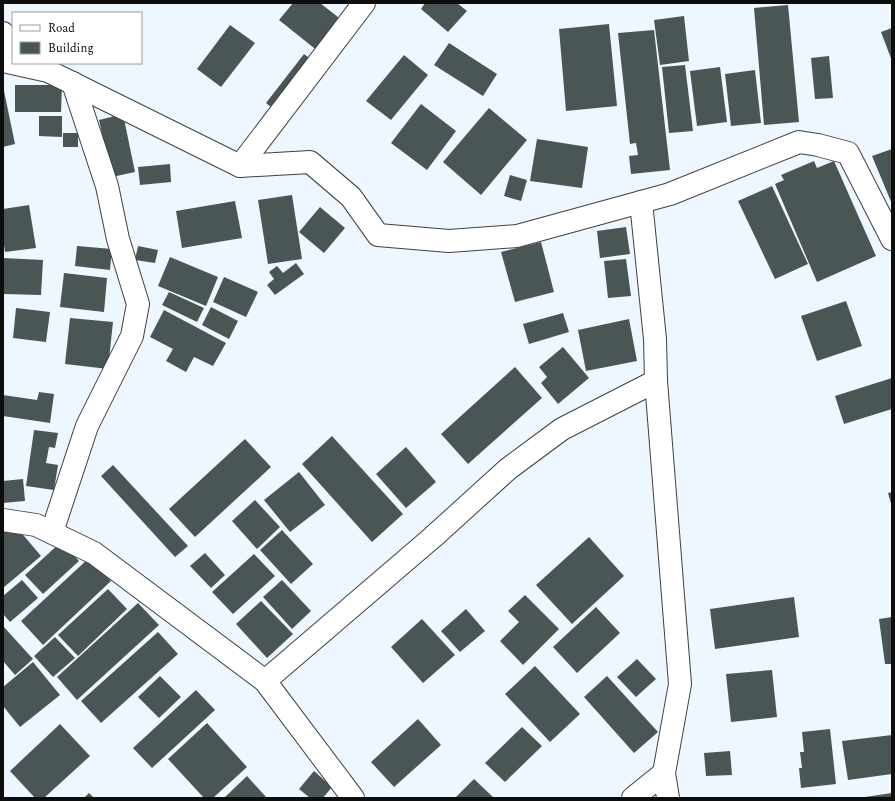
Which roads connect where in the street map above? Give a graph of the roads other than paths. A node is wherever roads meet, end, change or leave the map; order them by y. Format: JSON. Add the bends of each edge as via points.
{"nodes":[{"id":1,"x":364,"y":3,"type":"edge"},
{"id":2,"x":3,"y":33,"type":"edge"},
{"id":3,"x":4,"y":61,"type":"edge"},
{"id":4,"x":17,"y":64,"type":"edge"},
{"id":5,"x":73,"y":83,"type":"junction"},
{"id":6,"x":240,"y":166,"type":"junction"},
{"id":7,"x":641,"y":202,"type":"junction"},
{"id":8,"x":892,"y":239,"type":"edge"},
{"id":9,"x":656,"y":381,"type":"junction"},
{"id":10,"x":3,"y":520,"type":"edge"},
{"id":11,"x":52,"y":532,"type":"junction"},
{"id":12,"x":265,"y":681,"type":"junction"},
{"id":13,"x":664,"y":773,"type":"junction"},
{"id":14,"x":352,"y":798,"type":"edge"},
{"id":15,"x":633,"y":798,"type":"edge"},
{"id":16,"x":668,"y":798,"type":"edge"}],
"edges":[{"from":1,"to":6,"type":"street"},
{"from":2,"to":3,"type":"street"},
{"from":4,"to":5,"type":"street","via":[[48,71]]},
{"from":5,"to":6,"type":"street"},
{"from":5,"to":11,"type":"street","via":[[107,186],[118,239],[138,304],[132,336],[87,426]]},
{"from":6,"to":7,"type":"street","via":[[310,162],[351,197],[378,235],[449,241],[518,236]]},
{"from":7,"to":8,"type":"street","via":[[670,194],[799,142],[848,153]]},
{"from":7,"to":9,"type":"street","via":[[655,339]]},
{"from":9,"to":12,"type":"street","via":[[562,429],[508,469],[433,538]]},
{"from":9,"to":13,"type":"street","via":[[680,684]]},
{"from":10,"to":11,"type":"street","via":[[36,525]]},
{"from":11,"to":12,"type":"street","via":[[94,553]]},
{"from":12,"to":14,"type":"street"},
{"from":13,"to":15,"type":"street"},
{"from":13,"to":16,"type":"street"}]}
